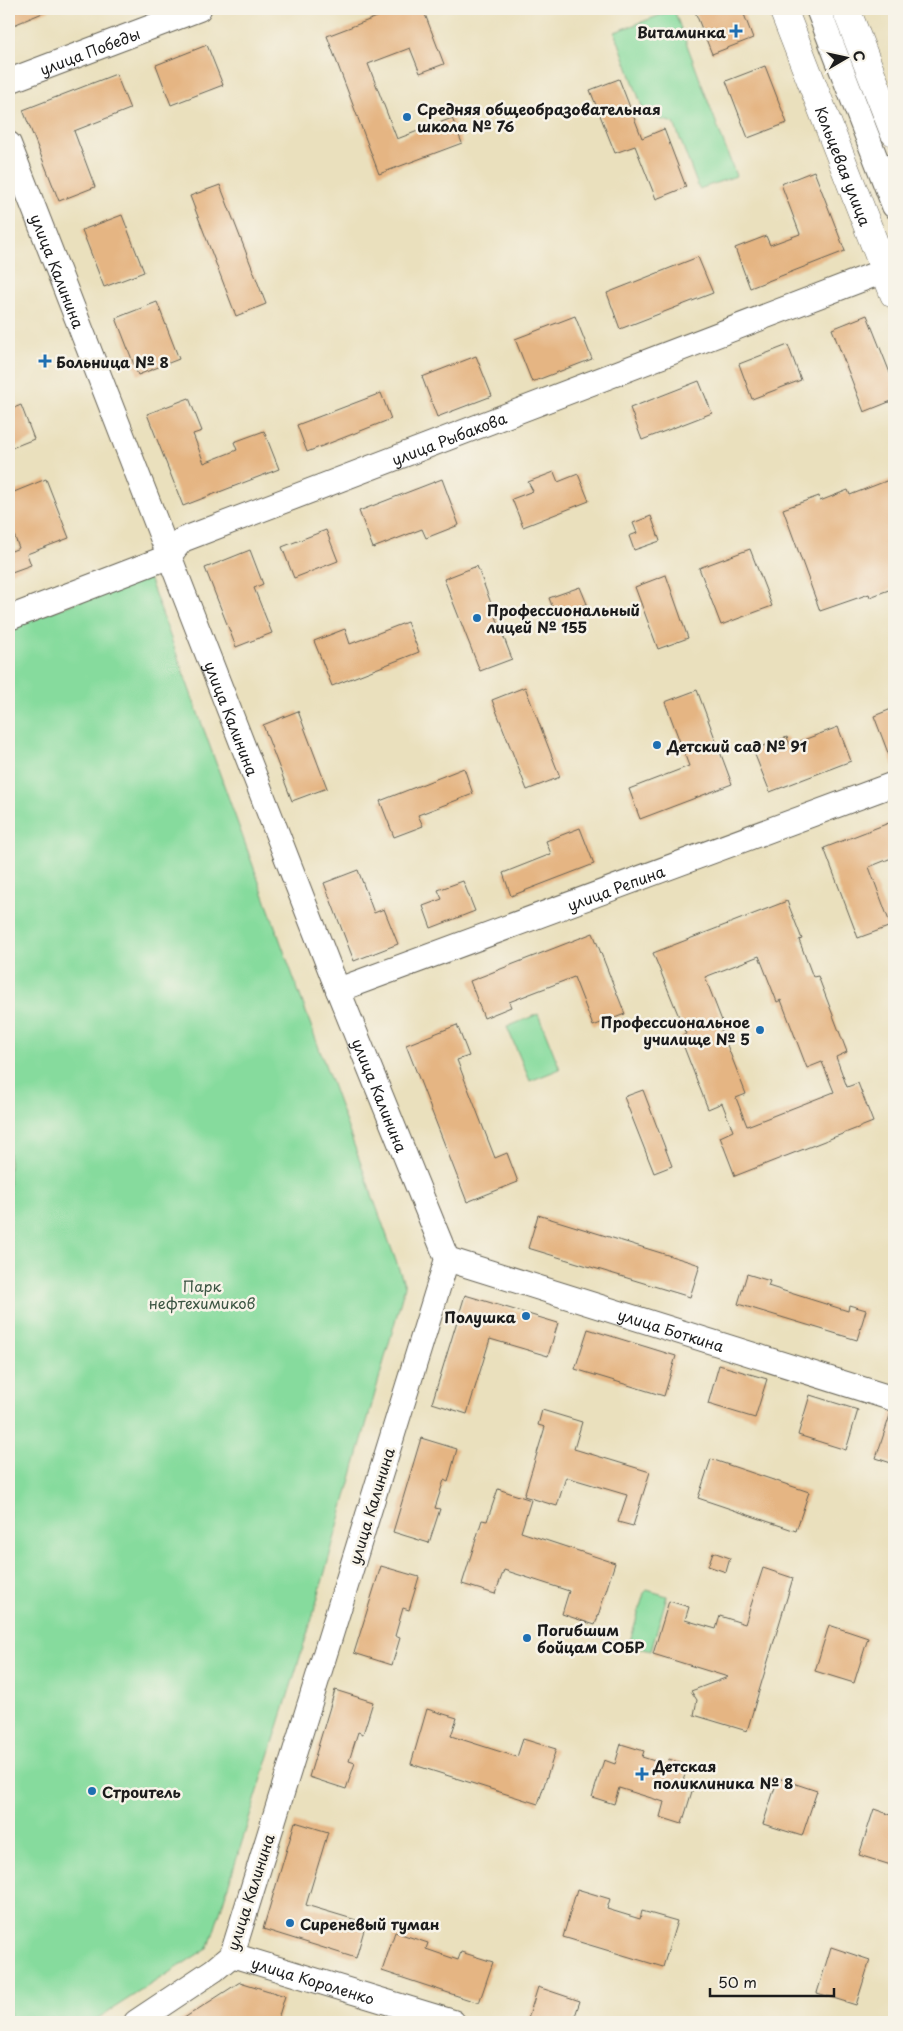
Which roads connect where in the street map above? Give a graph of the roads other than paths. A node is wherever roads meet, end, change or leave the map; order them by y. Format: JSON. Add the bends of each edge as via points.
{"nodes":[{"id":1,"x":199,"y":9,"type":"edge"},
{"id":2,"x":783,"y":9,"type":"edge"},
{"id":3,"x":818,"y":9,"type":"edge"},
{"id":4,"x":846,"y":9,"type":"edge"},
{"id":5,"x":9,"y":81,"type":"edge"},
{"id":6,"x":894,"y":132,"type":"edge"},
{"id":7,"x":9,"y":144,"type":"edge"},
{"id":8,"x":894,"y":206,"type":"edge"},
{"id":9,"x":891,"y":277,"type":"edge"},
{"id":10,"x":168,"y":557,"type":"junction"},
{"id":11,"x":9,"y":618,"type":"edge"},
{"id":12,"x":894,"y":784,"type":"edge"},
{"id":13,"x":338,"y":990,"type":"junction"},
{"id":14,"x":447,"y":1260,"type":"junction"},
{"id":15,"x":894,"y":1399,"type":"edge"},
{"id":16,"x":232,"y":1955,"type":"junction"},
{"id":17,"x":136,"y":2022,"type":"edge"},
{"id":18,"x":453,"y":2022,"type":"edge"}],
"edges":[{"from":1,"to":5,"type":"street","name":"улица Победы"},
{"from":2,"to":9,"type":"main road","name":"Кольцевая улица"},
{"from":3,"to":8,"type":"street"},
{"from":4,"to":6,"type":"main road"},
{"from":7,"to":10,"type":"street","name":"улица Калинина"},
{"from":9,"to":10,"type":"street","name":"улица Рыбакова","via":[[182,540]]},
{"from":10,"to":11,"type":"street","name":"улица Рыбакова"},
{"from":10,"to":13,"type":"street","name":"улица Калинина"},
{"from":12,"to":13,"type":"street","name":"улица Репина"},
{"from":13,"to":14,"type":"street","name":"улица Калинина"},
{"from":14,"to":15,"type":"street","name":"улица Боткина"},
{"from":14,"to":16,"type":"street","name":"улица Калинина"},
{"from":16,"to":17,"type":"street","name":"улица Калинина"},
{"from":16,"to":18,"type":"street","name":"улица Короленко"}]}
